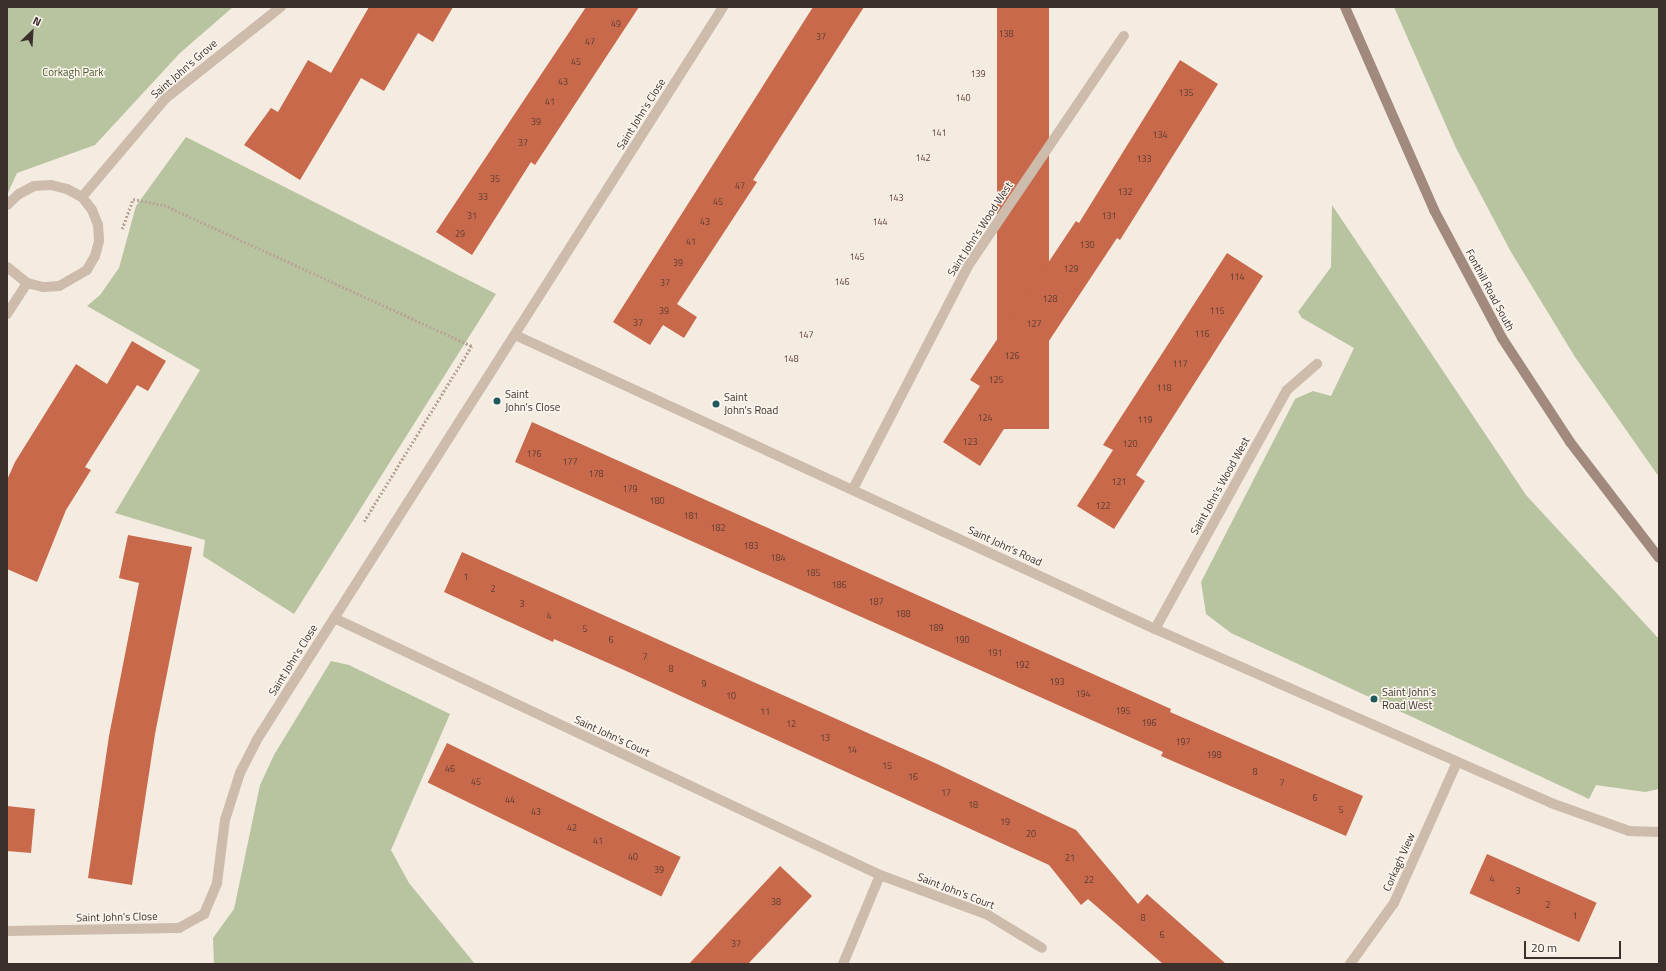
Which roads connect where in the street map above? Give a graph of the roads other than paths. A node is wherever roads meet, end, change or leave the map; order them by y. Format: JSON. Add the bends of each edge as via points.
{"nodes":[{"id":1,"x":281,"y":7,"type":"edge"},
{"id":2,"x":723,"y":7,"type":"edge"},
{"id":3,"x":1345,"y":7,"type":"edge"},
{"id":4,"x":1124,"y":36,"type":"dead end"},
{"id":5,"x":82,"y":197,"type":"junction"},
{"id":6,"x":7,"y":205,"type":"edge"},
{"id":7,"x":7,"y":267,"type":"edge"},
{"id":8,"x":27,"y":283,"type":"junction"},
{"id":9,"x":7,"y":314,"type":"edge"},
{"id":10,"x":515,"y":335,"type":"junction"},
{"id":11,"x":1317,"y":364,"type":"dead end"},
{"id":12,"x":853,"y":489,"type":"junction"},
{"id":13,"x":1659,"y":558,"type":"edge"},
{"id":14,"x":334,"y":618,"type":"junction"},
{"id":15,"x":1155,"y":629,"type":"junction"},
{"id":16,"x":1457,"y":762,"type":"junction"},
{"id":17,"x":1659,"y":832,"type":"edge"},
{"id":18,"x":880,"y":875,"type":"junction"},
{"id":19,"x":7,"y":931,"type":"edge"},
{"id":20,"x":1042,"y":948,"type":"dead end"},
{"id":21,"x":843,"y":964,"type":"edge"},
{"id":22,"x":1350,"y":964,"type":"edge"}],
"edges":[{"from":1,"to":5,"type":"street","name":"Saint John's Grove","via":[[166,98]]},
{"from":2,"to":10,"type":"street","name":"Saint John's Close"},
{"from":3,"to":13,"type":"main road","name":"Fonthill Road South","via":[[1434,210],[1502,338],[1570,442]]},
{"from":4,"to":12,"type":"street","name":"Saint John's Wood West","via":[[968,266]]},
{"from":5,"to":6,"type":"street","via":[[67,188],[51,185],[34,186],[19,194]]},
{"from":5,"to":8,"type":"street","via":[[92,210],[99,230],[95,256],[87,270],[59,286],[43,287]]},
{"from":7,"to":8,"type":"street"},
{"from":8,"to":9,"type":"street"},
{"from":10,"to":12,"type":"street","name":"Saint John's Road","via":[[544,351]]},
{"from":10,"to":14,"type":"street","name":"Saint John's Close"},
{"from":11,"to":15,"type":"street","name":"Saint John's Wood West","via":[[1287,390]]},
{"from":12,"to":15,"type":"street","name":"Saint John's Road"},
{"from":14,"to":18,"type":"street","name":"Saint John's Court"},
{"from":14,"to":19,"type":"street","name":"Saint John's Close","via":[[256,741],[240,773],[225,820],[217,883],[204,914],[179,928]]},
{"from":15,"to":16,"type":"street","name":"Saint John's Road"},
{"from":16,"to":17,"type":"street","via":[[1552,803],[1629,831]]},
{"from":16,"to":22,"type":"street","name":"Corkagh View","via":[[1394,903]]},
{"from":18,"to":20,"type":"street","name":"Saint John's Court","via":[[988,915]]},
{"from":18,"to":21,"type":"street"}]}
